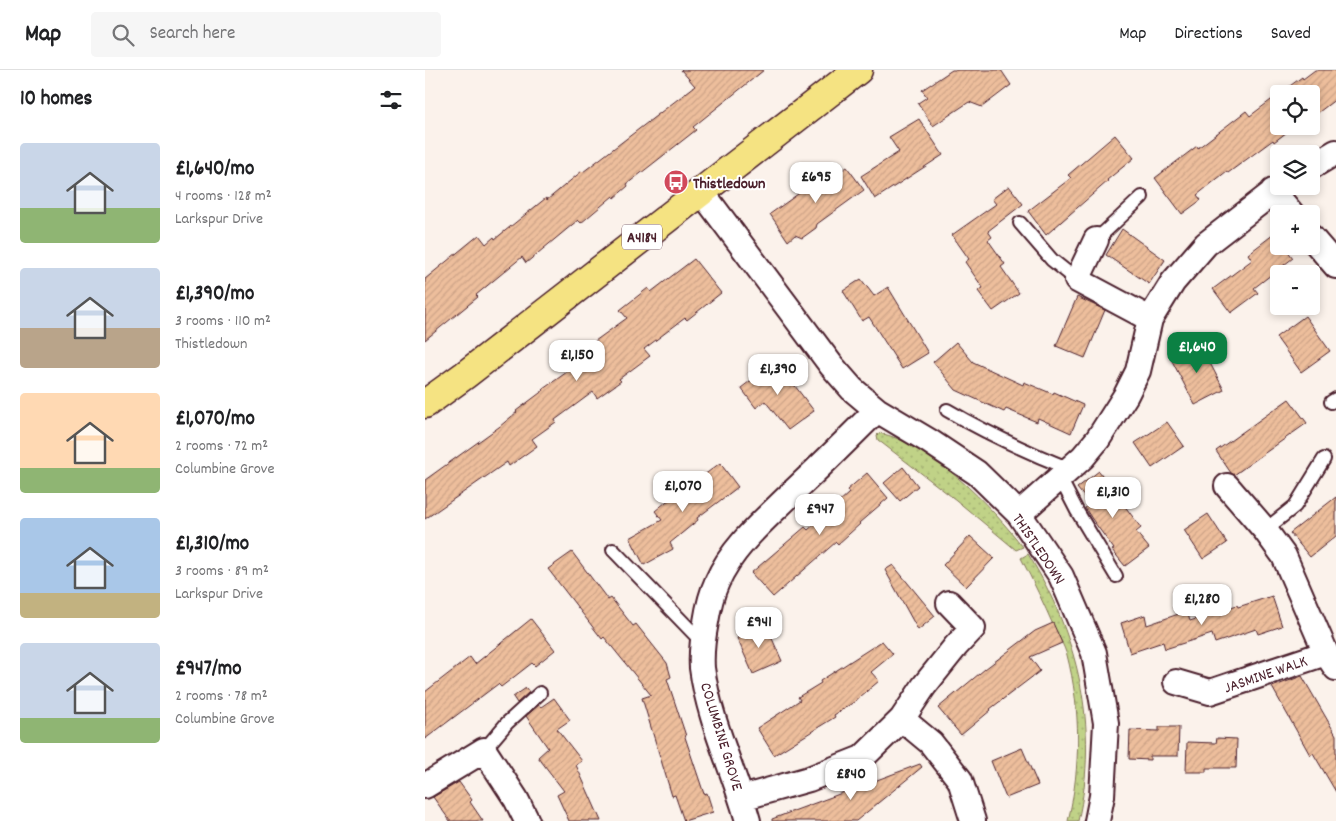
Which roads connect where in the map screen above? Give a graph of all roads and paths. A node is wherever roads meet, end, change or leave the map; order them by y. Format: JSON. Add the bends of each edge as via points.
{"nodes":[{"id":1,"x":858,"y":70,"type":"edge"},
{"id":2,"x":1336,"y":152,"type":"edge"},
{"id":3,"x":1320,"y":162,"type":"edge"},
{"id":4,"x":701,"y":192,"type":"junction"},
{"id":5,"x":1270,"y":194,"type":"edge"},
{"id":6,"x":1142,"y":197,"type":"dead end"},
{"id":7,"x":1020,"y":223,"type":"dead end"},
{"id":8,"x":1097,"y":240,"type":"joint"},
{"id":9,"x":1320,"y":247,"type":"edge"},
{"id":10,"x":1336,"y":266,"type":"edge"},
{"id":11,"x":1077,"y":280,"type":"junction"},
{"id":12,"x":1150,"y":319,"type":"junction"},
{"id":13,"x":425,"y":404,"type":"edge"},
{"id":14,"x":877,"y":410,"type":"junction"},
{"id":15,"x":947,"y":410,"type":"dead end"},
{"id":16,"x":1324,"y":460,"type":"dead end"},
{"id":17,"x":1065,"y":473,"type":"junction"},
{"id":18,"x":1227,"y":486,"type":"dead end"},
{"id":19,"x":1019,"y":514,"type":"junction"},
{"id":20,"x":1265,"y":530,"type":"junction"},
{"id":21,"x":613,"y":550,"type":"dead end"},
{"id":22,"x":1116,"y":576,"type":"dead end"},
{"id":23,"x":949,"y":603,"type":"dead end"},
{"id":24,"x":703,"y":643,"type":"junction"},
{"id":25,"x":1331,"y":660,"type":"edge"},
{"id":26,"x":1176,"y":682,"type":"dead end"},
{"id":27,"x":540,"y":693,"type":"dead end"},
{"id":28,"x":902,"y":719,"type":"junction"},
{"id":29,"x":483,"y":750,"type":"junction"},
{"id":30,"x":425,"y":786,"type":"edge"},
{"id":31,"x":742,"y":798,"type":"junction"},
{"id":32,"x":527,"y":821,"type":"edge"},
{"id":33,"x":748,"y":821,"type":"edge"},
{"id":34,"x":973,"y":821,"type":"edge"},
{"id":35,"x":1097,"y":821,"type":"edge"}],
"edges":[{"from":1,"to":4,"type":"main road","number":"A4184"},
{"from":2,"to":3,"type":"street"},
{"from":4,"to":13,"type":"main road","number":"A4184"},
{"from":4,"to":14,"type":"street","name":"THISTLEDOWN","via":[[831,365]]},
{"from":5,"to":12,"type":"street","via":[[1207,244],[1173,282]]},
{"from":6,"to":8,"type":"lane"},
{"from":7,"to":11,"type":"lane","via":[[1052,260]]},
{"from":8,"to":11,"type":"street"},
{"from":9,"to":10,"type":"street"},
{"from":11,"to":12,"type":"street"},
{"from":12,"to":17,"type":"street","via":[[1138,371],[1126,395],[1098,439]]},
{"from":14,"to":19,"type":"street","name":"THISTLEDOWN","via":[[977,474]]},
{"from":14,"to":24,"type":"street","name":"COLUMBINE GROVE","via":[[753,530],[726,565],[709,602]]},
{"from":15,"to":17,"type":"lane"},
{"from":16,"to":20,"type":"lane","via":[[1295,506]]},
{"from":17,"to":19,"type":"street"},
{"from":17,"to":22,"type":"lane","via":[[1077,512]]},
{"from":18,"to":20,"type":"street","name":"JASMINE WALK"},
{"from":19,"to":35,"type":"street","name":"THISTLEDOWN","via":[[1061,576],[1094,653],[1106,723],[1102,796]]},
{"from":20,"to":25,"type":"street","name":"JASMINE WALK","via":[[1284,556]]},
{"from":21,"to":24,"type":"lane"},
{"from":23,"to":28,"type":"street","name":"COLUMBINE GROVE","via":[[973,628],[924,686]]},
{"from":24,"to":31,"type":"street","name":"COLUMBINE GROVE","via":[[702,666],[709,700]]},
{"from":25,"to":26,"type":"street","name":"JASMINE WALK","via":[[1210,692]]},
{"from":27,"to":29,"type":"lane"},
{"from":28,"to":31,"type":"street","name":"COLUMBINE GROVE","via":[[862,758],[809,779]]},
{"from":28,"to":34,"type":"street","via":[[931,743],[960,780]]},
{"from":29,"to":30,"type":"street"},
{"from":29,"to":32,"type":"street"},
{"from":31,"to":33,"type":"street","name":"COLUMBINE GROVE"}]}
